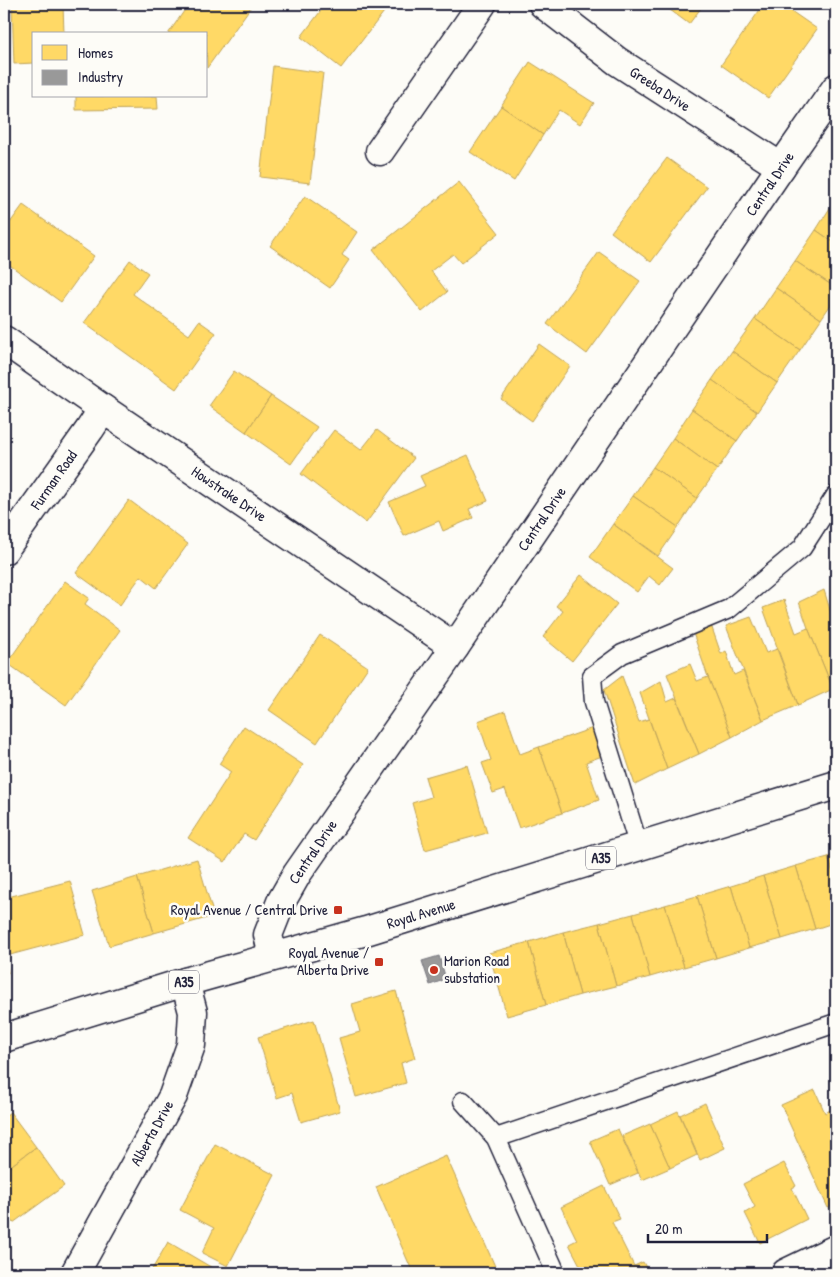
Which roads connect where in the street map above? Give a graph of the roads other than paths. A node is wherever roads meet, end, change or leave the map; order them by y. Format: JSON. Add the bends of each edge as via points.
{"nodes":[{"id":1,"x":482,"y":4,"type":"edge"},
{"id":2,"x":543,"y":4,"type":"edge"},
{"id":3,"x":834,"y":97,"type":"edge"},
{"id":4,"x":380,"y":151,"type":"dead end"},
{"id":5,"x":781,"y":167,"type":"junction"},
{"id":6,"x":4,"y":340,"type":"edge"},
{"id":7,"x":102,"y":409,"type":"junction"},
{"id":8,"x":836,"y":495,"type":"edge"},
{"id":9,"x":4,"y":550,"type":"edge"},
{"id":10,"x":456,"y":647,"type":"junction"},
{"id":11,"x":836,"y":785,"type":"edge"},
{"id":12,"x":639,"y":847,"type":"junction"},
{"id":13,"x":273,"y":956,"type":"junction"},
{"id":14,"x":185,"y":982,"type":"junction"},
{"id":15,"x":836,"y":1023,"type":"edge"},
{"id":16,"x":4,"y":1038,"type":"edge"},
{"id":17,"x":464,"y":1102,"type":"dead end"},
{"id":18,"x":496,"y":1138,"type":"junction"},
{"id":19,"x":836,"y":1249,"type":"edge"},
{"id":20,"x":74,"y":1273,"type":"edge"},
{"id":21,"x":556,"y":1273,"type":"edge"},
{"id":22,"x":786,"y":1273,"type":"edge"}],
"edges":[{"from":1,"to":4,"type":"street"},
{"from":2,"to":5,"type":"street","name":"Greeba Drive","via":[[617,61]]},
{"from":3,"to":5,"type":"street","name":"Central Drive"},
{"from":5,"to":10,"type":"street","name":"Central Drive"},
{"from":6,"to":7,"type":"street","name":"Howstrake Drive"},
{"from":7,"to":9,"type":"street","name":"Furman Road"},
{"from":7,"to":10,"type":"street","name":"Howstrake Drive"},
{"from":8,"to":12,"type":"lane","via":[[802,548],[729,609],[622,654],[592,676],[594,702]]},
{"from":10,"to":13,"type":"street","name":"Central Drive","via":[[297,874],[268,935]]},
{"from":11,"to":12,"type":"street","name":"Royal Avenue","number":"A35"},
{"from":12,"to":13,"type":"street","name":"Royal Avenue","number":"A35","via":[[366,931]]},
{"from":13,"to":14,"type":"street","name":"Royal Avenue","number":"A35"},
{"from":14,"to":16,"type":"street","name":"Royal Avenue","number":"A35"},
{"from":14,"to":20,"type":"street","name":"Alberta Drive","via":[[193,1012],[191,1044],[172,1096]]},
{"from":15,"to":18,"type":"lane"},
{"from":17,"to":18,"type":"lane"},
{"from":18,"to":21,"type":"lane"},
{"from":19,"to":22,"type":"street"}]}
